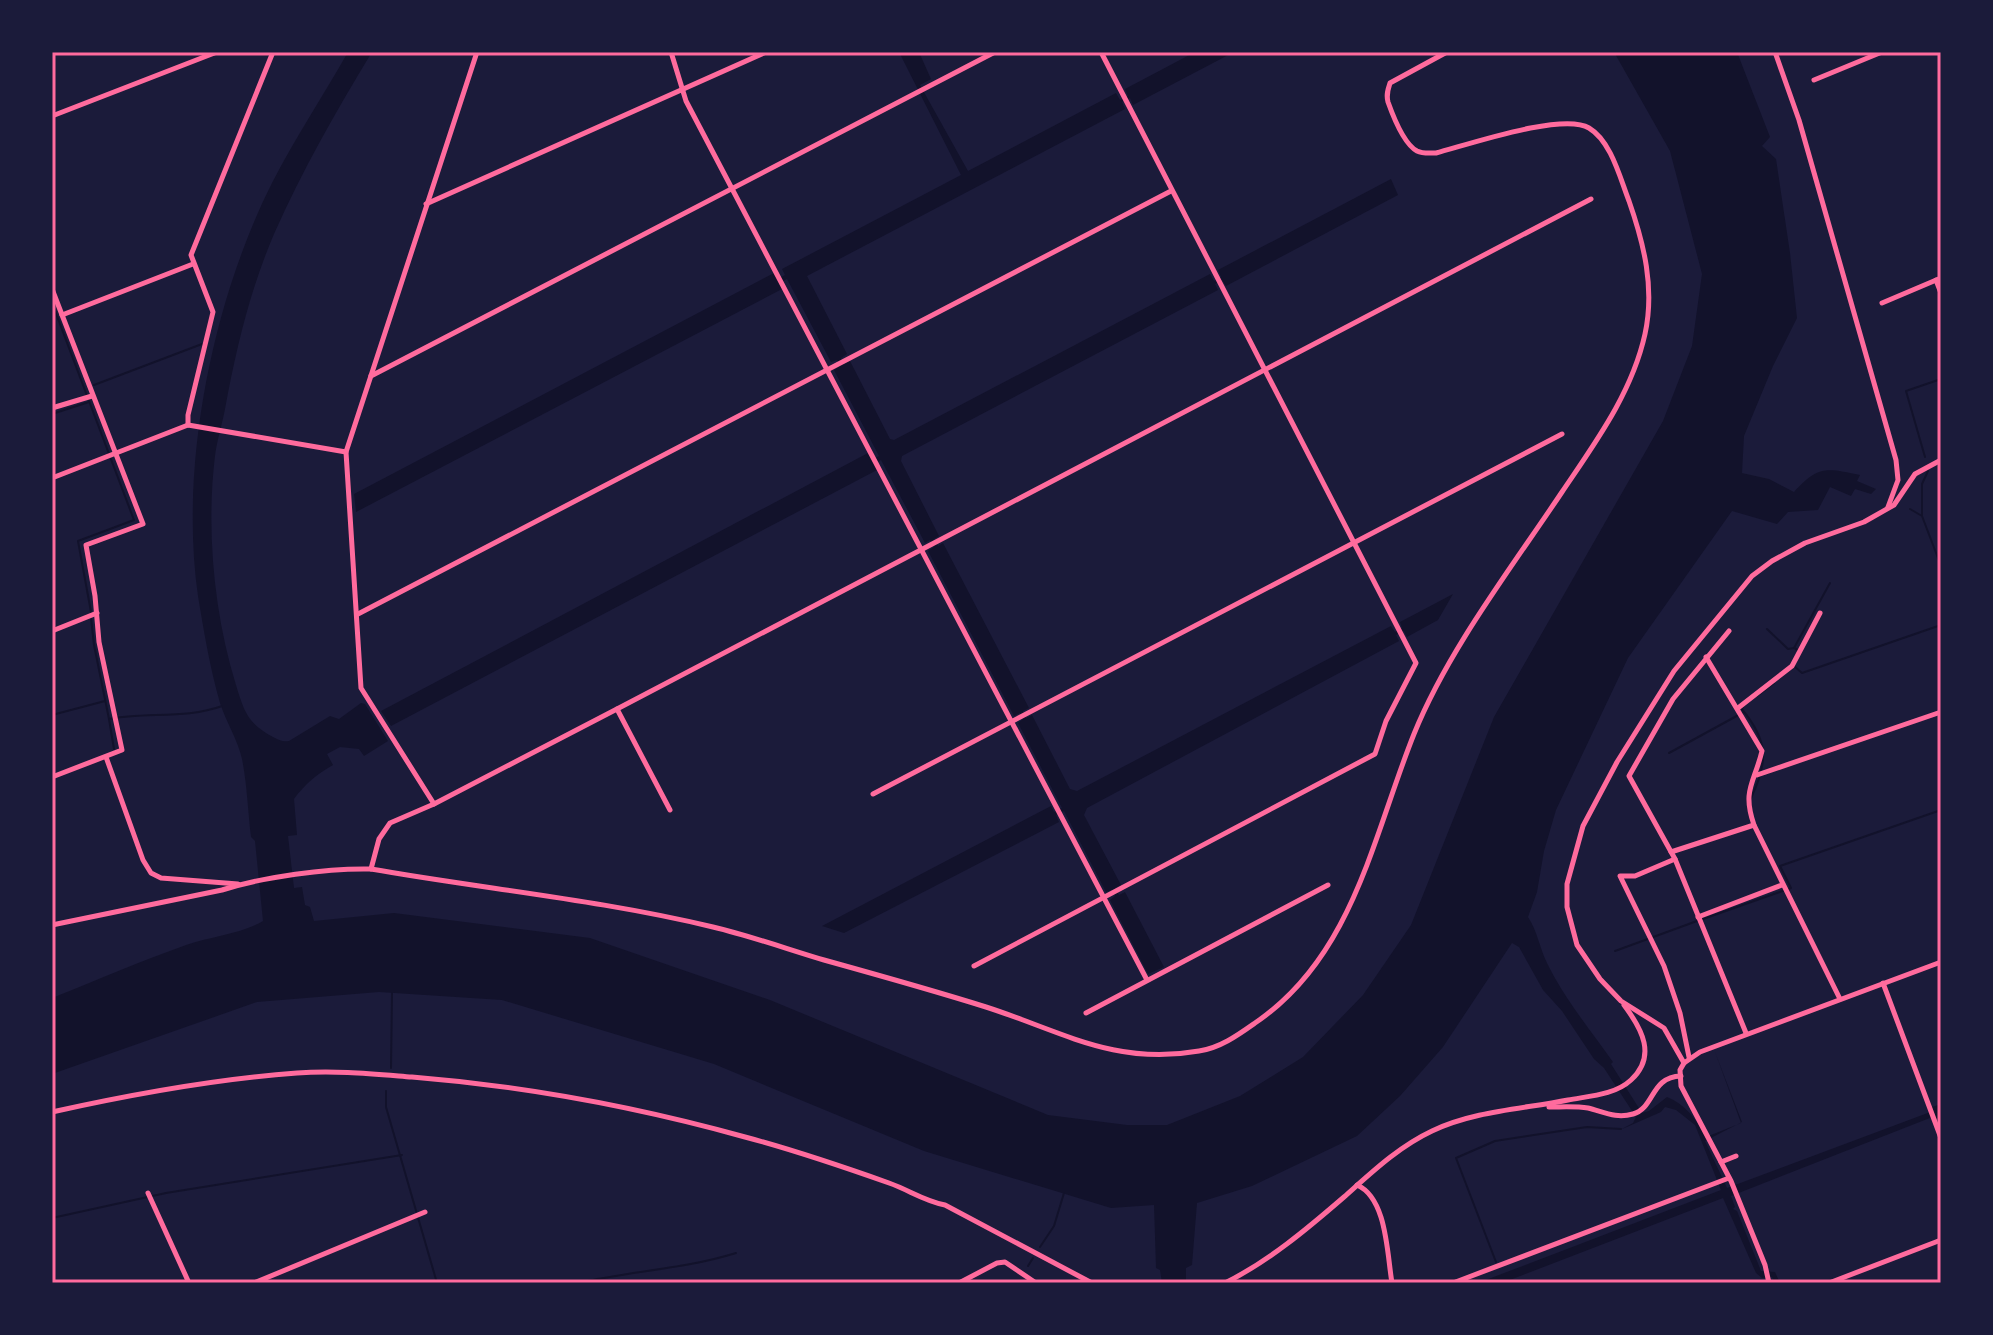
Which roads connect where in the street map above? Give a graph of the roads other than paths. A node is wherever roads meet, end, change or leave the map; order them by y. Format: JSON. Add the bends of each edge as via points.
{"nodes":[{"id":1,"x":217,"y":52,"type":"edge"},
{"id":2,"x":273,"y":52,"type":"edge"},
{"id":3,"x":477,"y":52,"type":"edge"},
{"id":4,"x":671,"y":52,"type":"edge"},
{"id":5,"x":766,"y":52,"type":"edge"},
{"id":6,"x":995,"y":52,"type":"edge"},
{"id":7,"x":1101,"y":52,"type":"edge"},
{"id":8,"x":1447,"y":52,"type":"edge"},
{"id":9,"x":1775,"y":52,"type":"edge"},
{"id":10,"x":1882,"y":52,"type":"edge"},
{"id":11,"x":1814,"y":80,"type":"dead end"},
{"id":12,"x":682,"y":90,"type":"junction"},
{"id":13,"x":52,"y":116,"type":"edge"},
{"id":14,"x":733,"y":188,"type":"junction"},
{"id":15,"x":1171,"y":191,"type":"junction"},
{"id":16,"x":1591,"y":199,"type":"dead end"},
{"id":17,"x":425,"y":205,"type":"junction"},
{"id":18,"x":193,"y":264,"type":"junction"},
{"id":19,"x":1939,"y":279,"type":"edge"},
{"id":20,"x":52,"y":289,"type":"edge"},
{"id":21,"x":1941,"y":293,"type":"edge"},
{"id":22,"x":1882,"y":303,"type":"dead end"},
{"id":23,"x":62,"y":315,"type":"junction"},
{"id":24,"x":828,"y":368,"type":"junction"},
{"id":25,"x":1263,"y":369,"type":"junction"},
{"id":26,"x":371,"y":376,"type":"junction"},
{"id":27,"x":92,"y":396,"type":"junction"},
{"id":28,"x":52,"y":408,"type":"edge"},
{"id":29,"x":188,"y":425,"type":"junction"},
{"id":30,"x":1562,"y":434,"type":"dead end"},
{"id":31,"x":346,"y":452,"type":"junction"},
{"id":32,"x":115,"y":454,"type":"junction"},
{"id":33,"x":1941,"y":460,"type":"edge"},
{"id":34,"x":52,"y":478,"type":"edge"},
{"id":35,"x":1887,"y":507,"type":"junction"},
{"id":36,"x":1353,"y":543,"type":"junction"},
{"id":37,"x":922,"y":550,"type":"junction"},
{"id":38,"x":97,"y":613,"type":"junction"},
{"id":39,"x":1820,"y":613,"type":"dead end"},
{"id":40,"x":358,"y":614,"type":"junction"},
{"id":41,"x":52,"y":631,"type":"edge"},
{"id":42,"x":1729,"y":631,"type":"dead end"},
{"id":43,"x":1706,"y":657,"type":"junction"},
{"id":44,"x":617,"y":709,"type":"junction"},
{"id":45,"x":1740,"y":712,"type":"junction"},
{"id":46,"x":1941,"y":712,"type":"edge"},
{"id":47,"x":1011,"y":722,"type":"junction"},
{"id":48,"x":106,"y":757,"type":"junction"},
{"id":49,"x":1759,"y":774,"type":"junction"},
{"id":50,"x":52,"y":777,"type":"edge"},
{"id":51,"x":873,"y":794,"type":"dead end"},
{"id":52,"x":434,"y":804,"type":"junction"},
{"id":53,"x":670,"y":810,"type":"dead end"},
{"id":54,"x":1754,"y":825,"type":"junction"},
{"id":55,"x":1671,"y":852,"type":"junction"},
{"id":56,"x":1675,"y":859,"type":"junction"},
{"id":57,"x":371,"y":869,"type":"junction"},
{"id":58,"x":243,"y":884,"type":"junction"},
{"id":59,"x":1328,"y":885,"type":"dead end"},
{"id":60,"x":1783,"y":889,"type":"junction"},
{"id":61,"x":1103,"y":899,"type":"junction"},
{"id":62,"x":1699,"y":919,"type":"junction"},
{"id":63,"x":52,"y":925,"type":"edge"},
{"id":64,"x":1941,"y":962,"type":"edge"},
{"id":65,"x":974,"y":966,"type":"dead end"},
{"id":66,"x":1147,"y":980,"type":"junction"},
{"id":67,"x":1883,"y":983,"type":"junction"},
{"id":68,"x":1840,"y":999,"type":"junction"},
{"id":69,"x":1621,"y":1001,"type":"junction"},
{"id":70,"x":1086,"y":1013,"type":"dead end"},
{"id":71,"x":1746,"y":1033,"type":"junction"},
{"id":72,"x":1686,"y":1060,"type":"junction"},
{"id":73,"x":1681,"y":1076,"type":"junction"},
{"id":74,"x":1536,"y":1106,"type":"junction"},
{"id":75,"x":52,"y":1112,"type":"edge"},
{"id":76,"x":1941,"y":1138,"type":"edge"},
{"id":77,"x":1736,"y":1156,"type":"dead end"},
{"id":78,"x":1721,"y":1162,"type":"junction"},
{"id":79,"x":1730,"y":1180,"type":"junction"},
{"id":80,"x":1357,"y":1185,"type":"junction"},
{"id":81,"x":150,"y":1196,"type":"dead end"},
{"id":82,"x":425,"y":1212,"type":"dead end"},
{"id":83,"x":1941,"y":1240,"type":"edge"},
{"id":84,"x":1767,"y":1278,"type":"edge"},
{"id":85,"x":189,"y":1283,"type":"edge"},
{"id":86,"x":254,"y":1283,"type":"edge"},
{"id":87,"x":959,"y":1283,"type":"edge"},
{"id":88,"x":1036,"y":1283,"type":"edge"},
{"id":89,"x":1092,"y":1283,"type":"edge"},
{"id":90,"x":1225,"y":1283,"type":"edge"},
{"id":91,"x":1392,"y":1283,"type":"edge"},
{"id":92,"x":1453,"y":1283,"type":"edge"},
{"id":93,"x":1829,"y":1283,"type":"edge"}],
"edges":[{"from":1,"to":13,"type":"street"},
{"from":2,"to":18,"type":"street","via":[[191,255]]},
{"from":3,"to":17,"type":"street"},
{"from":4,"to":12,"type":"street"},
{"from":5,"to":12,"type":"street"},
{"from":6,"to":14,"type":"street"},
{"from":7,"to":15,"type":"street"},
{"from":8,"to":57,"type":"street","via":[[1390,83],[1388,101],[1408,142],[1414,150],[1436,153],[1548,124],[1572,122],[1593,130],[1621,179],[1644,249],[1649,287],[1646,330],[1614,411],[1437,687],[1415,730],[1374,851],[1338,929],[1289,995],[1265,1016],[1224,1043],[1198,1051],[1105,1050],[988,1008],[713,927]]},
{"from":9,"to":35,"type":"street","via":[[1896,460],[1898,480]]},
{"from":10,"to":11,"type":"street"},
{"from":12,"to":14,"type":"street"},
{"from":12,"to":17,"type":"street"},
{"from":14,"to":24,"type":"street"},
{"from":14,"to":26,"type":"street"},
{"from":15,"to":24,"type":"street"},
{"from":15,"to":25,"type":"street"},
{"from":16,"to":25,"type":"street"},
{"from":17,"to":26,"type":"street"},
{"from":18,"to":23,"type":"street"},
{"from":18,"to":29,"type":"street","via":[[213,312]]},
{"from":19,"to":21,"type":"street"},
{"from":19,"to":22,"type":"street"},
{"from":20,"to":23,"type":"street"},
{"from":23,"to":27,"type":"street"},
{"from":24,"to":37,"type":"street"},
{"from":24,"to":40,"type":"street"},
{"from":25,"to":36,"type":"street"},
{"from":25,"to":37,"type":"street"},
{"from":26,"to":31,"type":"street"},
{"from":27,"to":28,"type":"street"},
{"from":27,"to":32,"type":"street"},
{"from":29,"to":31,"type":"street"},
{"from":29,"to":32,"type":"street"},
{"from":30,"to":36,"type":"street"},
{"from":31,"to":40,"type":"street"},
{"from":32,"to":34,"type":"street"},
{"from":32,"to":38,"type":"street","via":[[143,524],[86,545]]},
{"from":33,"to":35,"type":"street","via":[[1915,474],[1894,505]]},
{"from":35,"to":69,"type":"street","via":[[1871,519],[1805,543],[1752,576],[1674,671],[1598,794],[1572,858],[1567,907],[1587,961]]},
{"from":36,"to":47,"type":"street"},
{"from":36,"to":61,"type":"street","via":[[1416,663],[1375,754]]},
{"from":37,"to":44,"type":"street"},
{"from":37,"to":47,"type":"street"},
{"from":38,"to":41,"type":"street"},
{"from":38,"to":48,"type":"street","via":[[122,750]]},
{"from":39,"to":45,"type":"street","via":[[1792,666]]},
{"from":40,"to":52,"type":"street","via":[[361,688]]},
{"from":42,"to":43,"type":"street"},
{"from":43,"to":45,"type":"street"},
{"from":43,"to":55,"type":"street","via":[[1673,699],[1629,776]]},
{"from":44,"to":52,"type":"street"},
{"from":44,"to":53,"type":"street"},
{"from":45,"to":49,"type":"street","via":[[1762,751]]},
{"from":46,"to":49,"type":"street"},
{"from":47,"to":51,"type":"street"},
{"from":47,"to":61,"type":"street"},
{"from":48,"to":50,"type":"street"},
{"from":48,"to":58,"type":"street","via":[[151,873]]},
{"from":49,"to":54,"type":"street","via":[[1747,795]]},
{"from":52,"to":57,"type":"street","via":[[390,823],[379,839]]},
{"from":54,"to":55,"type":"street"},
{"from":54,"to":60,"type":"street"},
{"from":55,"to":56,"type":"street"},
{"from":56,"to":62,"type":"street"},
{"from":56,"to":72,"type":"street","via":[[1635,876],[1620,876],[1652,939],[1680,1013]]},
{"from":57,"to":58,"type":"street"},
{"from":58,"to":63,"type":"street"},
{"from":59,"to":66,"type":"street"},
{"from":60,"to":62,"type":"street"},
{"from":60,"to":68,"type":"street"},
{"from":61,"to":65,"type":"street"},
{"from":61,"to":66,"type":"street"},
{"from":62,"to":71,"type":"street"},
{"from":64,"to":67,"type":"street"},
{"from":66,"to":70,"type":"street"},
{"from":67,"to":68,"type":"street"},
{"from":67,"to":76,"type":"street"},
{"from":68,"to":71,"type":"street"},
{"from":69,"to":72,"type":"street","via":[[1664,1028]]},
{"from":69,"to":74,"type":"street","via":[[1646,1052],[1639,1072],[1608,1093]]},
{"from":71,"to":72,"type":"street"},
{"from":72,"to":73,"type":"street"},
{"from":73,"to":74,"type":"street","via":[[1659,1084],[1634,1114],[1618,1117],[1587,1108]]},
{"from":73,"to":78,"type":"street","via":[[1687,1099]]},
{"from":74,"to":80,"type":"street","via":[[1443,1126],[1412,1141]]},
{"from":75,"to":89,"type":"street","via":[[164,1090],[299,1073],[434,1078],[565,1096],[825,1158],[945,1205]]},
{"from":77,"to":78,"type":"street"},
{"from":78,"to":79,"type":"street"},
{"from":79,"to":84,"type":"street"},
{"from":79,"to":92,"type":"street"},
{"from":80,"to":90,"type":"street","via":[[1268,1258]]},
{"from":80,"to":91,"type":"street","via":[[1379,1209]]},
{"from":81,"to":85,"type":"street"},
{"from":82,"to":86,"type":"street"},
{"from":83,"to":93,"type":"street"},
{"from":87,"to":88,"type":"street","via":[[1005,1262]]}]}
